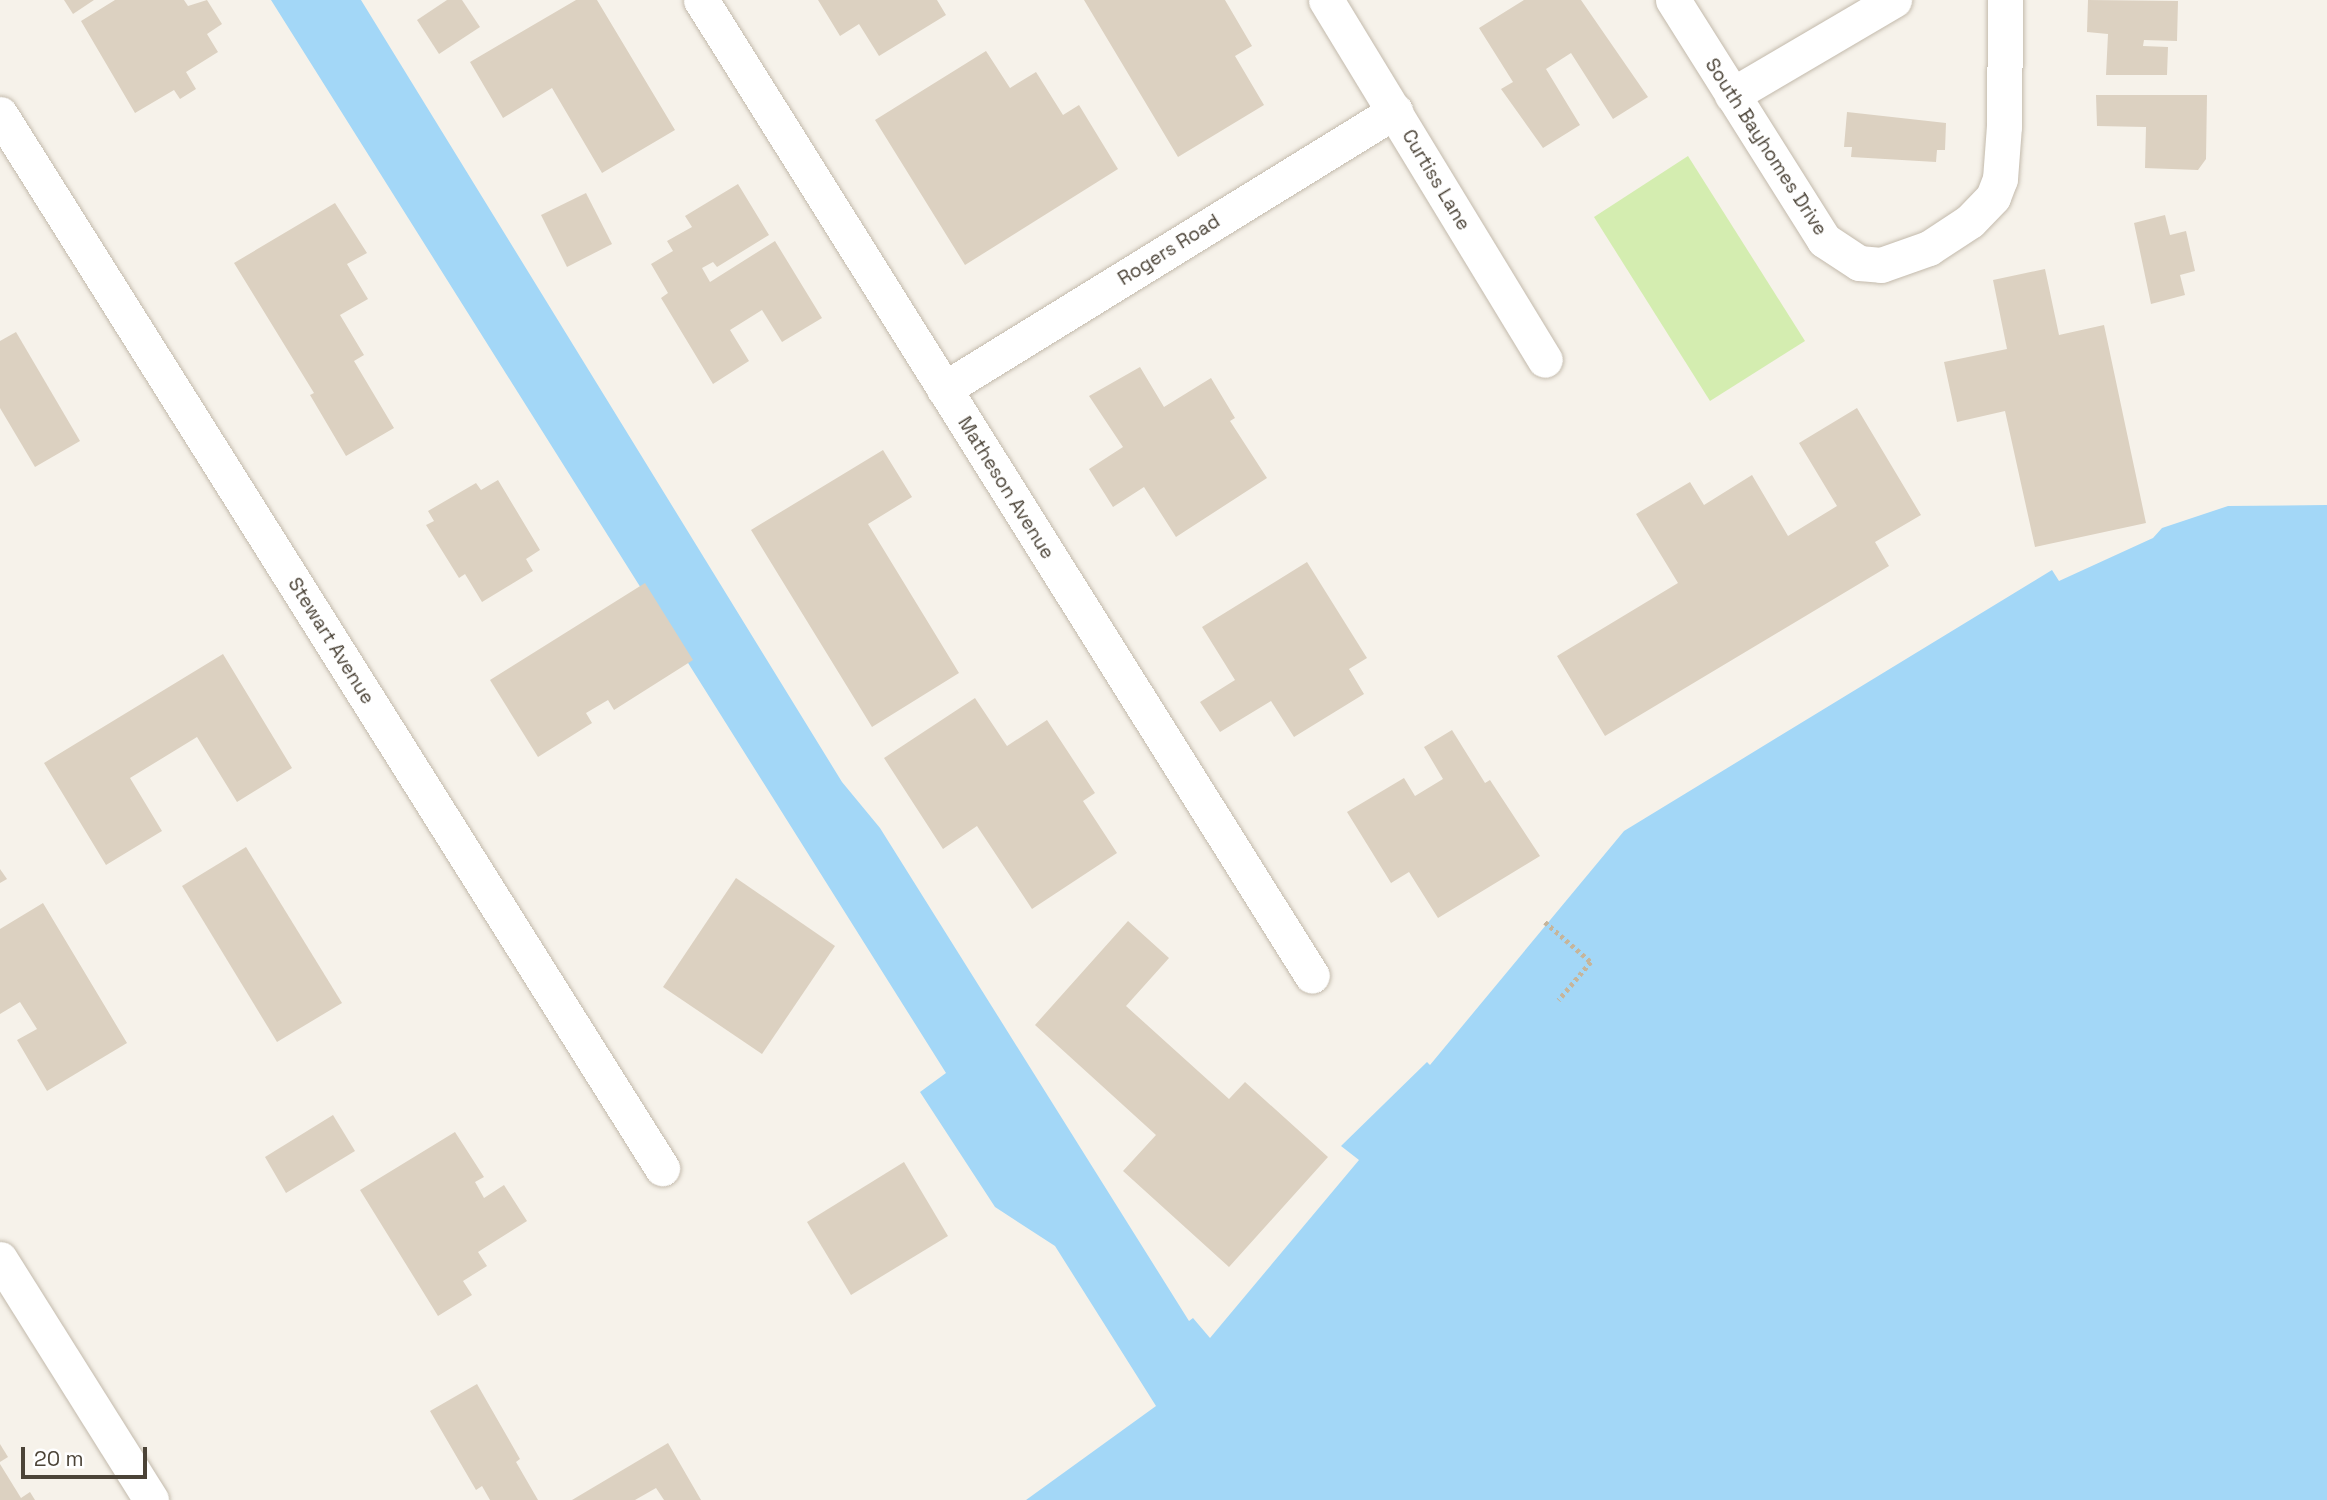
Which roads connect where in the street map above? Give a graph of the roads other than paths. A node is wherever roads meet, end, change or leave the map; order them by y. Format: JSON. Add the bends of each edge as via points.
{"nodes":[{"id":1,"x":701,"y":0,"type":"edge"},
{"id":2,"x":1326,"y":0,"type":"edge"},
{"id":3,"x":1673,"y":0,"type":"edge"},
{"id":4,"x":1894,"y":0,"type":"edge"},
{"id":5,"x":2005,"y":0,"type":"edge"},
{"id":6,"x":1731,"y":95,"type":"junction"},
{"id":7,"x":1395,"y":111,"type":"junction"},
{"id":8,"x":0,"y":114,"type":"edge"},
{"id":9,"x":1545,"y":360,"type":"dead end"},
{"id":10,"x":944,"y":389,"type":"junction"},
{"id":11,"x":1312,"y":976,"type":"dead end"},
{"id":12,"x":662,"y":1168,"type":"dead end"},
{"id":13,"x":0,"y":1259,"type":"edge"},
{"id":14,"x":151,"y":1500,"type":"edge"}],
"edges":[{"from":1,"to":10,"type":"street","name":"Matheson Avenue"},
{"from":2,"to":7,"type":"street","name":"Curtiss Lane"},
{"from":3,"to":6,"type":"street","name":"South Bayhomes Drive"},
{"from":4,"to":6,"type":"street"},
{"from":5,"to":6,"type":"street","name":"South Bayhomes Drive","via":[[2004,126],[2000,179],[1993,197],[1970,221],[1928,248],[1881,265],[1859,263],[1824,240]]},
{"from":7,"to":9,"type":"street","name":"Curtiss Lane"},
{"from":7,"to":10,"type":"street","name":"Rogers Road"},
{"from":8,"to":12,"type":"street","name":"Stewart Avenue"},
{"from":10,"to":11,"type":"street","name":"Matheson Avenue"},
{"from":13,"to":14,"type":"street"}]}
